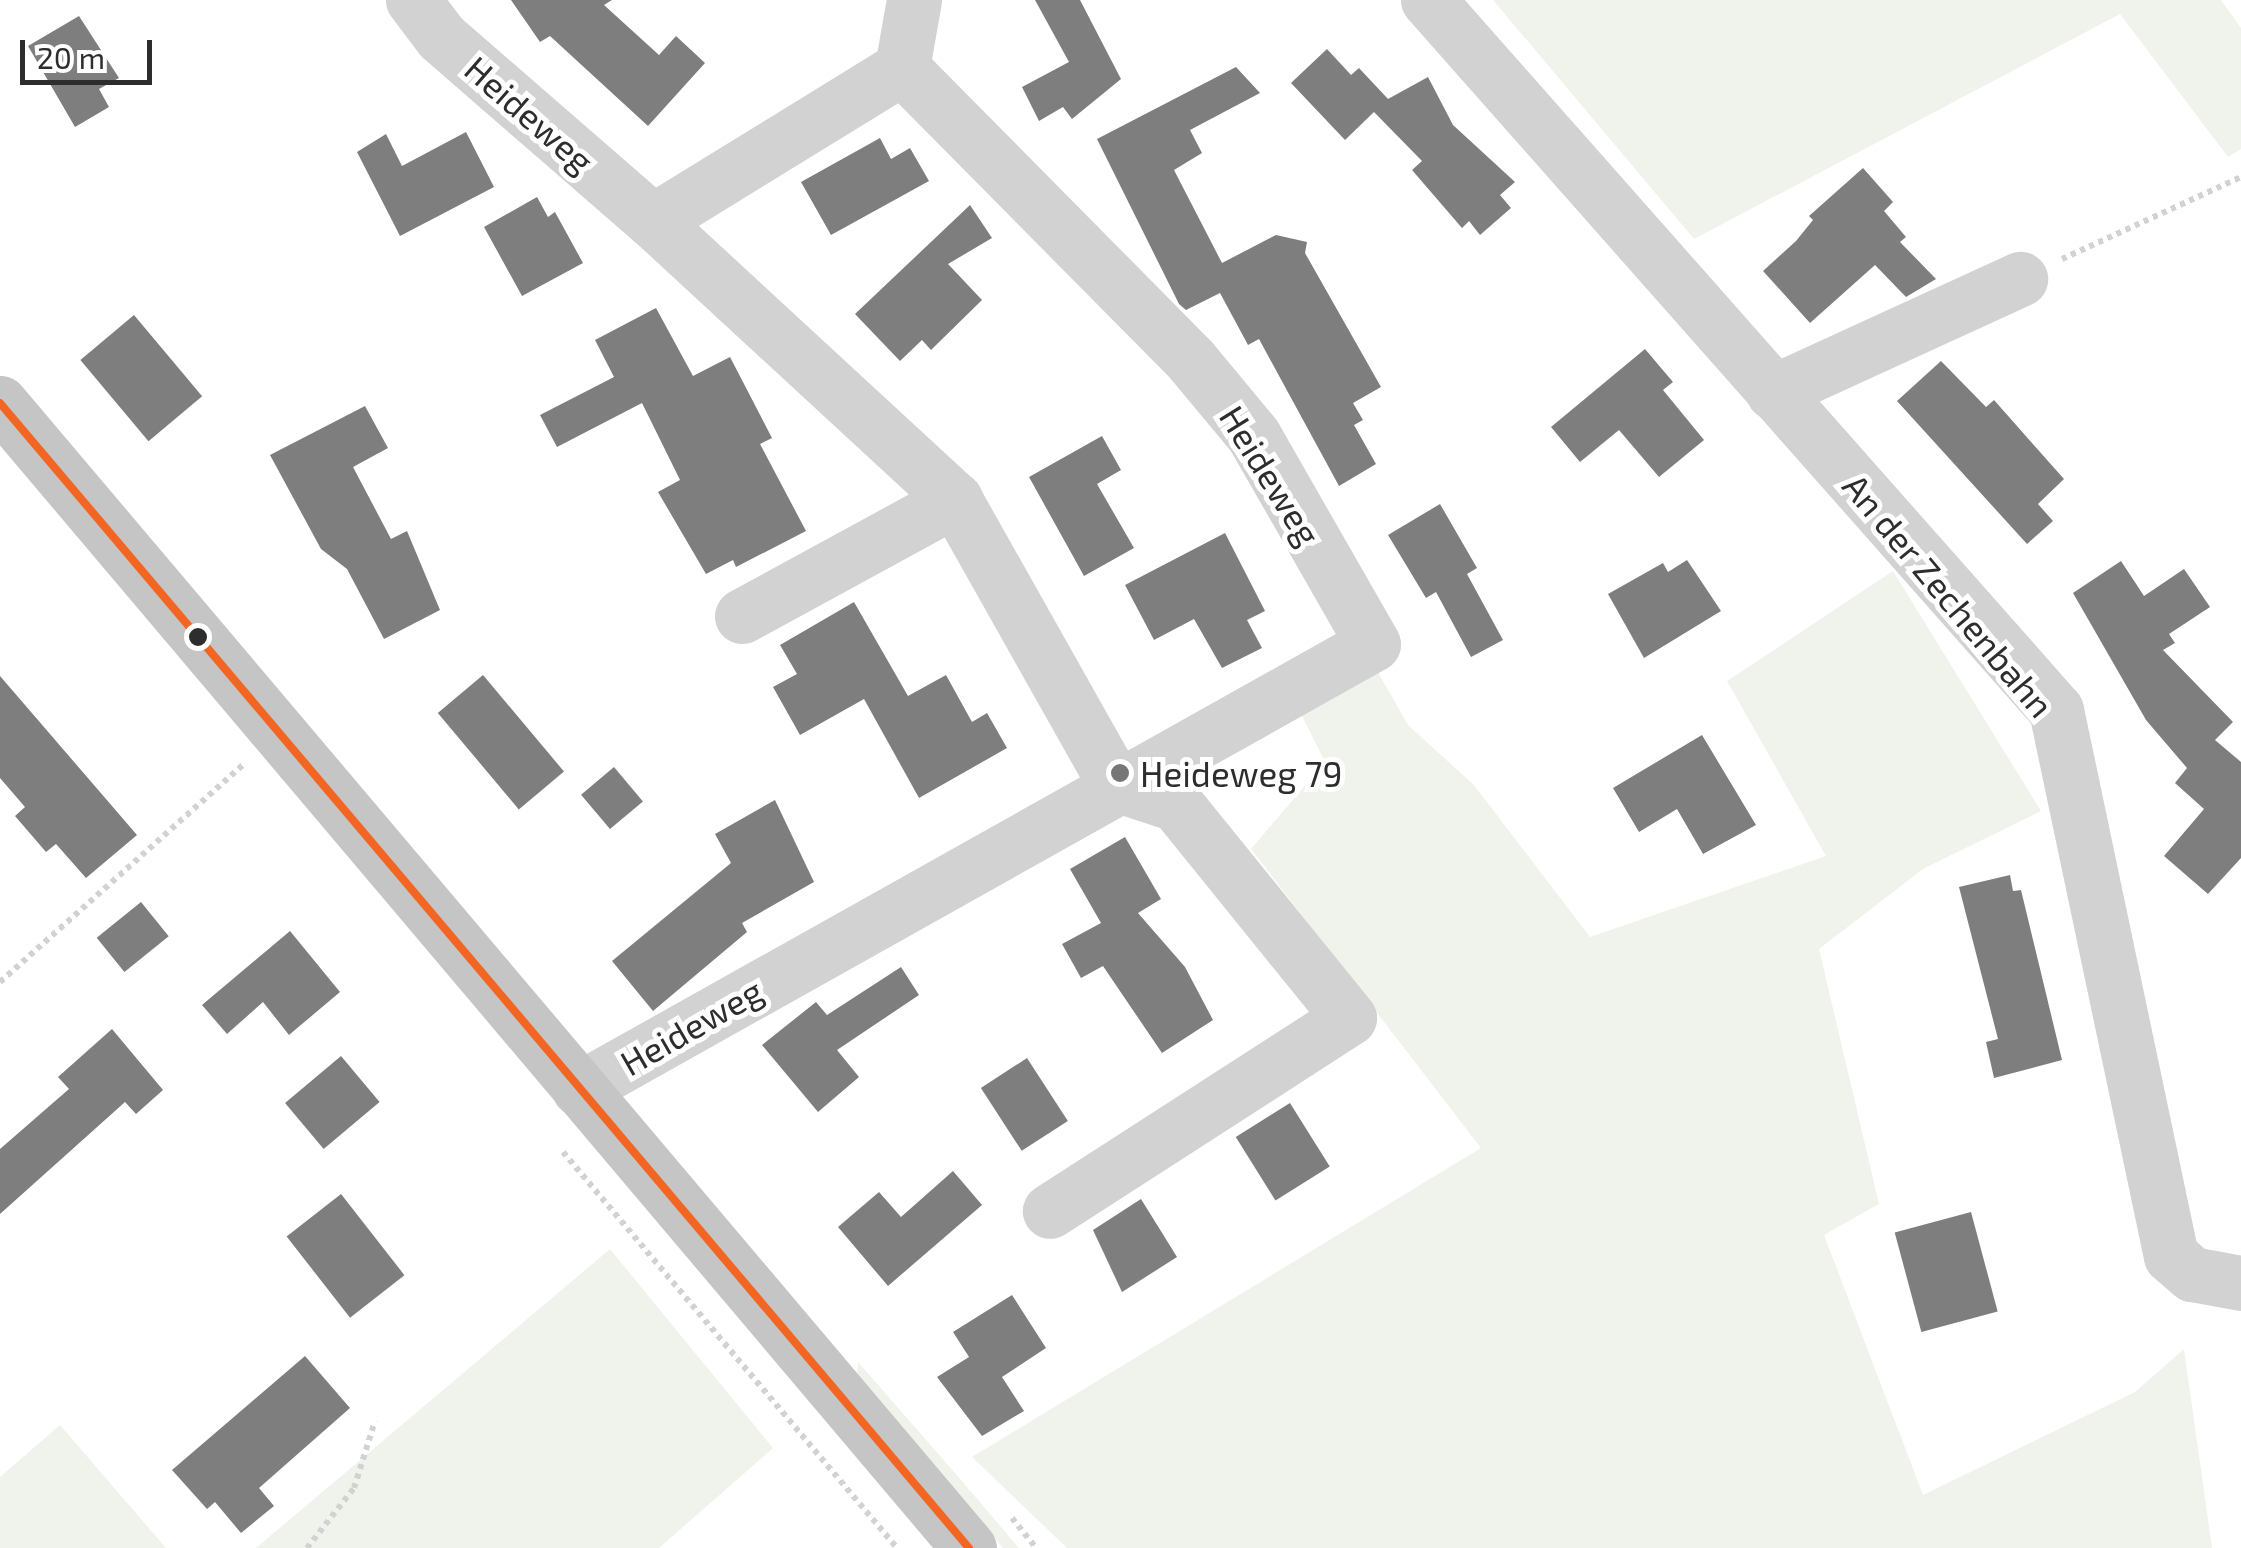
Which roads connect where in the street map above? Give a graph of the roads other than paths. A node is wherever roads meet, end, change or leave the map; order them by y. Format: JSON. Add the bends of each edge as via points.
{"nodes":[{"id":1,"x":413,"y":0,"type":"edge"},
{"id":2,"x":914,"y":0,"type":"edge"},
{"id":3,"x":1428,"y":0,"type":"edge"},
{"id":4,"x":902,"y":68,"type":"junction"},
{"id":5,"x":653,"y":221,"type":"junction"},
{"id":6,"x":2020,"y":279,"type":"road end"},
{"id":7,"x":1773,"y":392,"type":"junction"},
{"id":8,"x":0,"y":404,"type":"edge"},
{"id":9,"x":955,"y":500,"type":"junction"},
{"id":10,"x":742,"y":616,"type":"dead end"},
{"id":11,"x":1115,"y":784,"type":"junction"},
{"id":12,"x":580,"y":1089,"type":"junction"},
{"id":13,"x":1050,"y":1210,"type":"dead end"},
{"id":14,"x":2241,"y":1283,"type":"edge"},
{"id":15,"x":969,"y":1548,"type":"edge"}],
"edges":[{"from":1,"to":5,"type":"street","name":"Heideweg","via":[[441,37]]},
{"from":2,"to":4,"type":"street"},
{"from":3,"to":7,"type":"street","name":"An der Zechenbahn"},
{"from":4,"to":5,"type":"street"},
{"from":4,"to":11,"type":"street","name":"Heideweg","via":[[1191,360],[1254,436],[1372,644]]},
{"from":5,"to":9,"type":"street","name":"Heideweg"},
{"from":6,"to":7,"type":"street"},
{"from":7,"to":14,"type":"street","name":"An der Zechenbahn","via":[[2056,710],[2171,1256],[2192,1274]]},
{"from":8,"to":12,"type":"main road"},
{"from":9,"to":10,"type":"street"},
{"from":9,"to":11,"type":"street","name":"Heideweg"},
{"from":11,"to":12,"type":"street","name":"Heideweg"},
{"from":11,"to":13,"type":"street","via":[[1176,804],[1348,1018]]},
{"from":12,"to":15,"type":"main road"}]}
